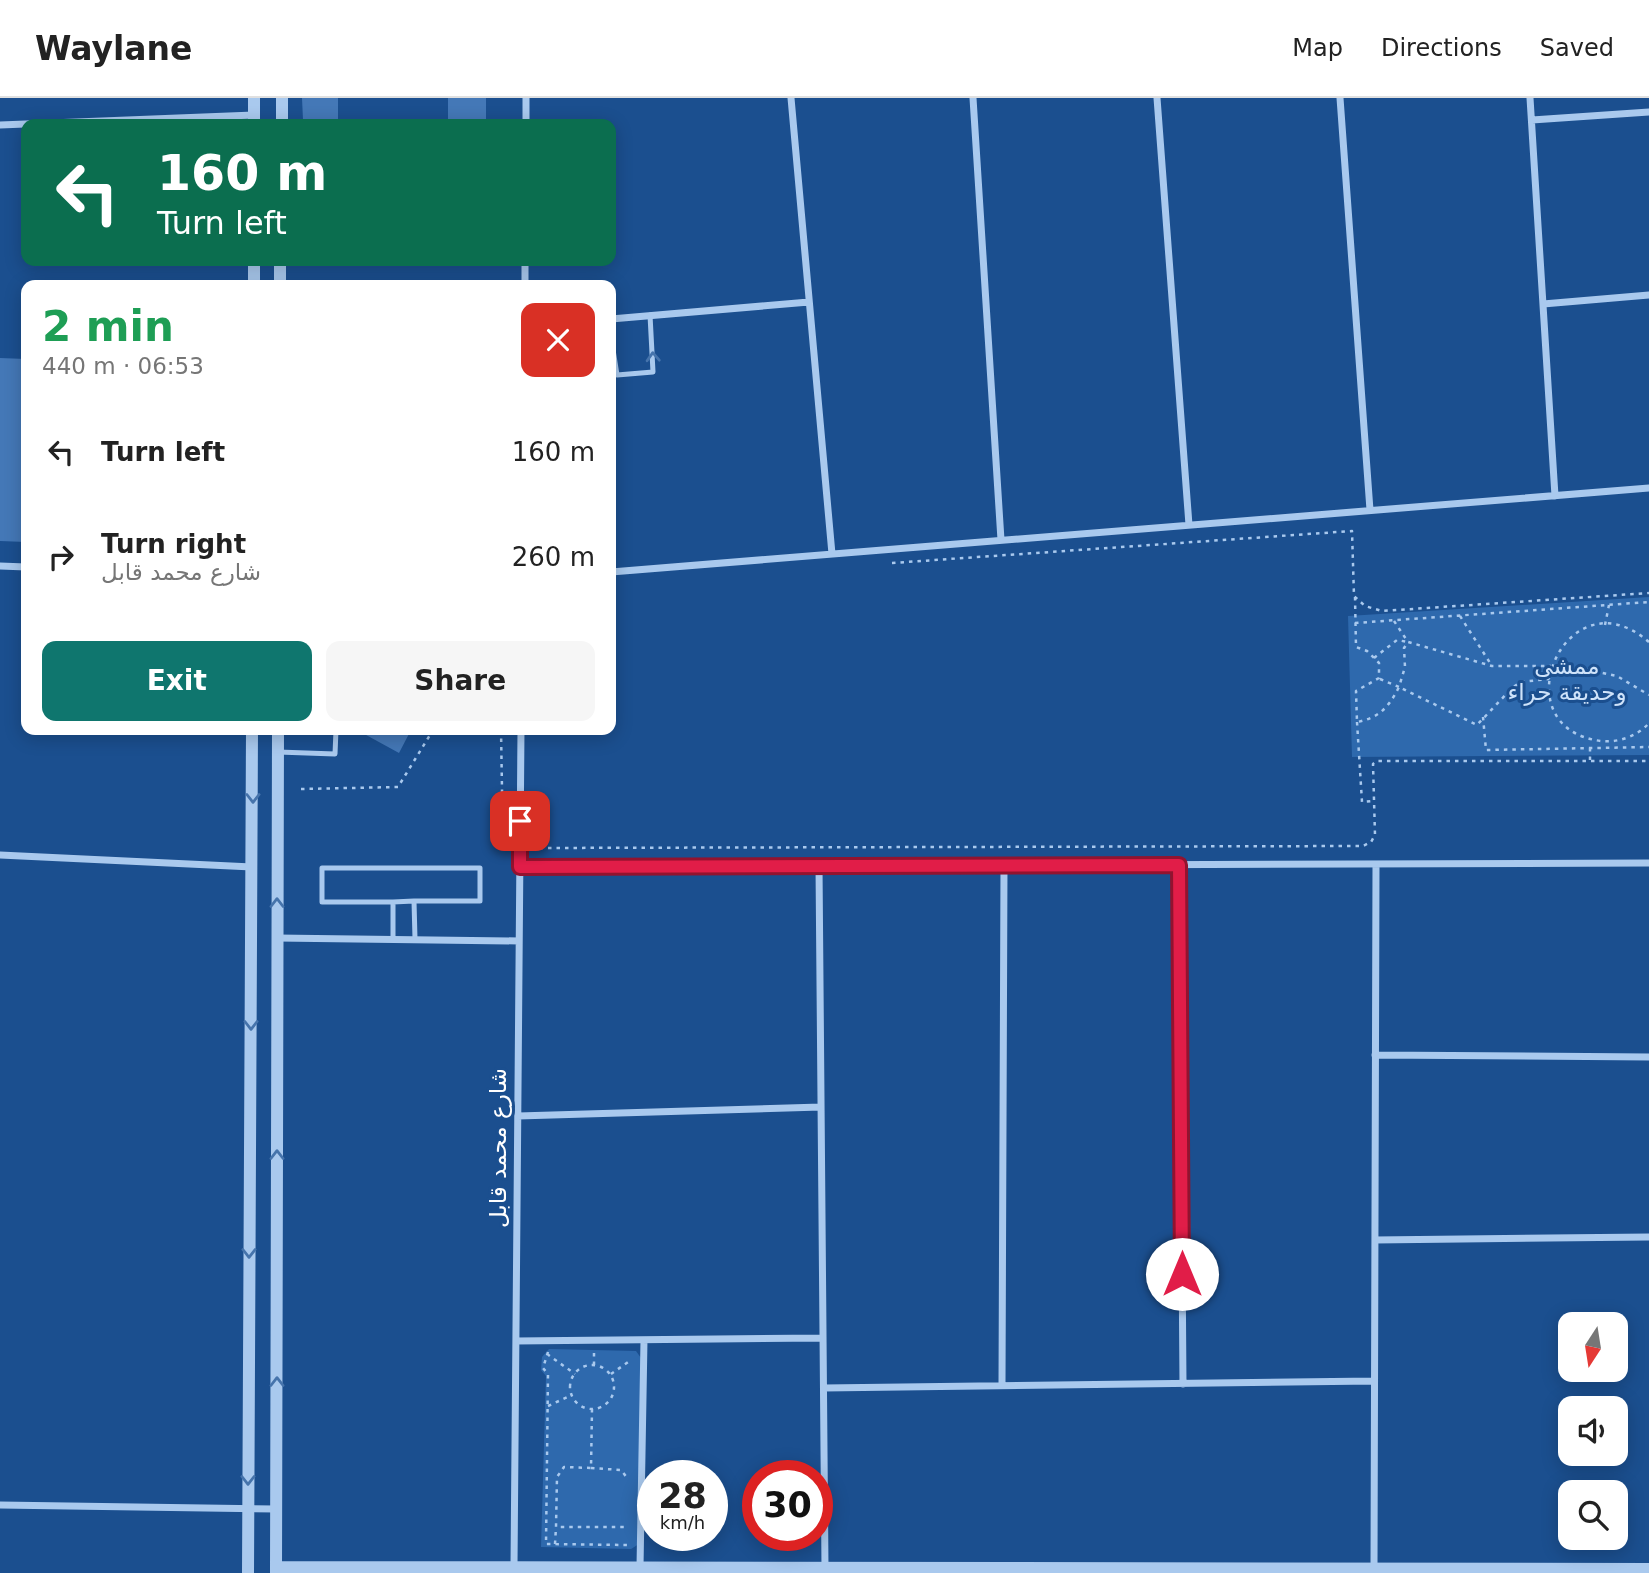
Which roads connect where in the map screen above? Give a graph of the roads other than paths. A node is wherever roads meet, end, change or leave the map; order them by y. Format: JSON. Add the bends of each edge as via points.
{"nodes":[{"id":1,"x":254,"y":98,"type":"edge"},
{"id":2,"x":282,"y":98,"type":"edge"},
{"id":3,"x":526,"y":98,"type":"edge"},
{"id":4,"x":791,"y":98,"type":"edge"},
{"id":5,"x":973,"y":98,"type":"edge"},
{"id":6,"x":1157,"y":98,"type":"edge"},
{"id":7,"x":1340,"y":98,"type":"edge"},
{"id":8,"x":1530,"y":98,"type":"edge"},
{"id":9,"x":1649,"y":112,"type":"edge"},
{"id":10,"x":254,"y":119,"type":"edge"},
{"id":11,"x":282,"y":119,"type":"edge"},
{"id":12,"x":526,"y":119,"type":"edge"},
{"id":13,"x":1532,"y":120,"type":"junction"},
{"id":14,"x":0,"y":125,"type":"edge"},
{"id":15,"x":21,"y":125,"type":"edge"},
{"id":16,"x":1649,"y":295,"type":"edge"},
{"id":17,"x":809,"y":302,"type":"junction"},
{"id":18,"x":1543,"y":304,"type":"junction"},
{"id":19,"x":650,"y":315,"type":"junction"},
{"id":20,"x":616,"y":318,"type":"edge"},
{"id":21,"x":616,"y":369,"type":"edge"},
{"id":22,"x":1649,"y":488,"type":"edge"},
{"id":23,"x":1555,"y":496,"type":"junction"},
{"id":24,"x":1370,"y":510,"type":"junction"},
{"id":25,"x":1189,"y":525,"type":"junction"},
{"id":26,"x":1001,"y":540,"type":"junction"},
{"id":27,"x":832,"y":554,"type":"junction"},
{"id":28,"x":0,"y":566,"type":"edge"},
{"id":29,"x":21,"y":567,"type":"edge"},
{"id":30,"x":616,"y":572,"type":"edge"},
{"id":31,"x":253,"y":735,"type":"edge"},
{"id":32,"x":278,"y":735,"type":"edge"},
{"id":33,"x":336,"y":735,"type":"edge"},
{"id":34,"x":521,"y":735,"type":"edge"},
{"id":35,"x":278,"y":752,"type":"junction"},
{"id":36,"x":0,"y":855,"type":"edge"},
{"id":37,"x":1649,"y":863,"type":"edge"},
{"id":38,"x":1376,"y":864,"type":"junction"},
{"id":39,"x":1179,"y":865,"type":"junction"},
{"id":40,"x":819,"y":866,"type":"junction"},
{"id":41,"x":1004,"y":866,"type":"junction"},
{"id":42,"x":253,"y":867,"type":"junction"},
{"id":43,"x":520,"y":867,"type":"junction"},
{"id":44,"x":414,"y":901,"type":"junction"},
{"id":45,"x":393,"y":902,"type":"junction"},
{"id":46,"x":277,"y":937,"type":"junction"},
{"id":47,"x":394,"y":939,"type":"junction"},
{"id":48,"x":415,"y":939,"type":"junction"},
{"id":49,"x":519,"y":941,"type":"junction"},
{"id":50,"x":1375,"y":1055,"type":"junction"},
{"id":51,"x":1649,"y":1057,"type":"edge"},
{"id":52,"x":821,"y":1107,"type":"junction"},
{"id":53,"x":518,"y":1116,"type":"junction"},
{"id":54,"x":1649,"y":1237,"type":"edge"},
{"id":55,"x":1375,"y":1240,"type":"junction"},
{"id":56,"x":823,"y":1338,"type":"junction"},
{"id":57,"x":644,"y":1340,"type":"junction"},
{"id":58,"x":516,"y":1341,"type":"junction"},
{"id":59,"x":1374,"y":1381,"type":"junction"},
{"id":60,"x":1183,"y":1384,"type":"junction"},
{"id":61,"x":1002,"y":1385,"type":"junction"},
{"id":62,"x":824,"y":1388,"type":"junction"},
{"id":63,"x":0,"y":1505,"type":"edge"},
{"id":64,"x":247,"y":1508,"type":"junction"},
{"id":65,"x":276,"y":1508,"type":"junction"},
{"id":66,"x":514,"y":1566,"type":"junction"},
{"id":67,"x":640,"y":1567,"type":"junction"},
{"id":68,"x":825,"y":1567,"type":"junction"},
{"id":69,"x":1374,"y":1569,"type":"junction"},
{"id":70,"x":1649,"y":1569,"type":"edge"},
{"id":71,"x":276,"y":1570,"type":"edge"},
{"id":72,"x":248,"y":1573,"type":"edge"}],
"edges":[{"from":1,"to":10,"type":"street"},
{"from":2,"to":11,"type":"street"},
{"from":3,"to":12,"type":"street"},
{"from":4,"to":17,"type":"street"},
{"from":5,"to":26,"type":"street"},
{"from":6,"to":25,"type":"street"},
{"from":7,"to":24,"type":"street"},
{"from":8,"to":13,"type":"street"},
{"from":9,"to":13,"type":"street"},
{"from":13,"to":18,"type":"street"},
{"from":14,"to":15,"type":"street"},
{"from":16,"to":18,"type":"street"},
{"from":17,"to":19,"type":"street"},
{"from":17,"to":27,"type":"street"},
{"from":18,"to":23,"type":"street"},
{"from":19,"to":20,"type":"street"},
{"from":21,"to":19,"type":"lane","one_way":true,"via":[[617,375],[653,372]]},
{"from":22,"to":23,"type":"street"},
{"from":23,"to":24,"type":"street"},
{"from":24,"to":25,"type":"street"},
{"from":25,"to":26,"type":"street"},
{"from":26,"to":27,"type":"street"},
{"from":27,"to":30,"type":"street"},
{"from":28,"to":29,"type":"street"},
{"from":31,"to":42,"type":"street","one_way":true},
{"from":32,"to":35,"type":"street"},
{"from":33,"to":35,"type":"lane","via":[[335,754]]},
{"from":34,"to":43,"type":"street","name":"شارع محمد قابل"},
{"from":46,"to":35,"type":"street","one_way":true},
{"from":36,"to":42,"type":"street"},
{"from":37,"to":38,"type":"street"},
{"from":38,"to":39,"type":"street"},
{"from":38,"to":50,"type":"street"},
{"from":39,"to":41,"type":"street"},
{"from":39,"to":60,"type":"street"},
{"from":40,"to":41,"type":"street"},
{"from":40,"to":43,"type":"street"},
{"from":40,"to":52,"type":"street"},
{"from":41,"to":61,"type":"street"},
{"from":42,"to":64,"type":"street","one_way":true},
{"from":43,"to":49,"type":"street","name":"شارع محمد قابل"},
{"from":44,"to":45,"type":"lane"},
{"from":44,"to":45,"type":"lane","via":[[480,901],[480,868],[323,868],[323,902]]},
{"from":44,"to":48,"type":"lane"},
{"from":45,"to":47,"type":"lane"},
{"from":46,"to":47,"type":"street"},
{"from":65,"to":46,"type":"street","one_way":true},
{"from":47,"to":48,"type":"street"},
{"from":48,"to":49,"type":"street"},
{"from":49,"to":53,"type":"street","name":"شارع محمد قابل"},
{"from":50,"to":51,"type":"street"},
{"from":50,"to":55,"type":"street"},
{"from":52,"to":53,"type":"street"},
{"from":52,"to":56,"type":"street"},
{"from":53,"to":58,"type":"street","name":"شارع محمد قابل"},
{"from":54,"to":55,"type":"street"},
{"from":55,"to":59,"type":"street"},
{"from":56,"to":57,"type":"street"},
{"from":56,"to":62,"type":"street"},
{"from":57,"to":58,"type":"street"},
{"from":57,"to":67,"type":"street"},
{"from":58,"to":66,"type":"street","name":"شارع محمد قابل"},
{"from":59,"to":60,"type":"street"},
{"from":59,"to":69,"type":"street"},
{"from":60,"to":61,"type":"street"},
{"from":61,"to":62,"type":"street"},
{"from":62,"to":68,"type":"street"},
{"from":63,"to":64,"type":"street"},
{"from":64,"to":65,"type":"street"},
{"from":64,"to":72,"type":"street"},
{"from":65,"to":71,"type":"street"},
{"from":66,"to":67,"type":"street"},
{"from":66,"to":71,"type":"street"},
{"from":67,"to":68,"type":"street"},
{"from":68,"to":69,"type":"street"},
{"from":69,"to":70,"type":"street"}]}
